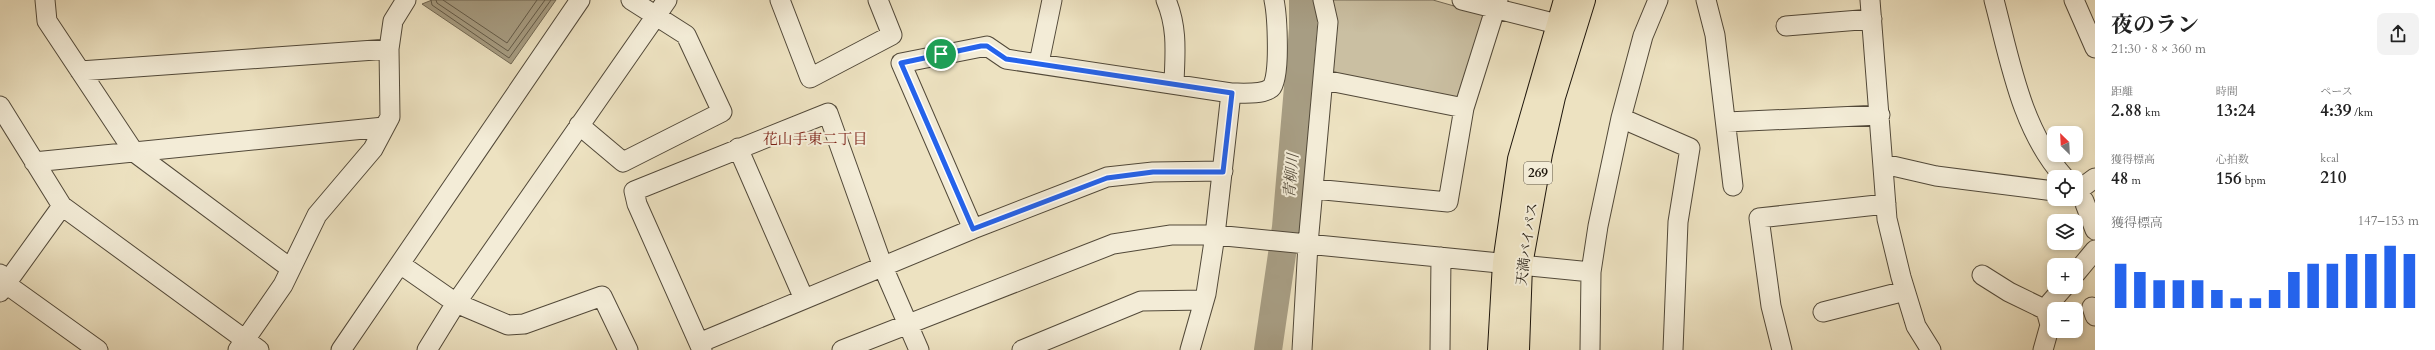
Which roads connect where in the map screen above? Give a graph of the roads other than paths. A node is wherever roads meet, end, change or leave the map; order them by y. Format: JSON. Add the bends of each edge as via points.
{"nodes":[{"id":1,"x":45,"y":0,"type":"edge"},
{"id":2,"x":406,"y":0,"type":"edge"},
{"id":3,"x":580,"y":0,"type":"edge"},
{"id":4,"x":631,"y":0,"type":"edge"},
{"id":5,"x":667,"y":0,"type":"edge"},
{"id":6,"x":780,"y":0,"type":"edge"},
{"id":7,"x":878,"y":0,"type":"edge"},
{"id":8,"x":1052,"y":0,"type":"edge"},
{"id":9,"x":1166,"y":0,"type":"edge"},
{"id":10,"x":1274,"y":0,"type":"edge"},
{"id":11,"x":1323,"y":0,"type":"edge"},
{"id":12,"x":1462,"y":0,"type":"edge"},
{"id":13,"x":1565,"y":0,"type":"edge"},
{"id":14,"x":1584,"y":0,"type":"edge"},
{"id":15,"x":1658,"y":0,"type":"edge"},
{"id":16,"x":1706,"y":0,"type":"edge"},
{"id":17,"x":1870,"y":0,"type":"edge"},
{"id":18,"x":1994,"y":0,"type":"edge"},
{"id":19,"x":2074,"y":0,"type":"edge"},
{"id":20,"x":1497,"y":5,"type":"edge"},
{"id":21,"x":654,"y":15,"type":"junction"},
{"id":22,"x":1872,"y":19,"type":"junction"},
{"id":23,"x":1557,"y":24,"type":"junction"},
{"id":24,"x":1786,"y":26,"type":"dead end"},
{"id":25,"x":2095,"y":48,"type":"edge"},
{"id":26,"x":389,"y":49,"type":"junction"},
{"id":27,"x":1040,"y":63,"type":"junction"},
{"id":28,"x":80,"y":71,"type":"junction"},
{"id":29,"x":1324,"y":80,"type":"junction"},
{"id":30,"x":1174,"y":83,"type":"junction"},
{"id":31,"x":1232,"y":93,"type":"junction"},
{"id":32,"x":0,"y":106,"type":"edge"},
{"id":33,"x":1464,"y":108,"type":"junction"},
{"id":34,"x":1880,"y":115,"type":"junction"},
{"id":35,"x":1621,"y":118,"type":"junction"},
{"id":36,"x":1727,"y":122,"type":"junction"},
{"id":37,"x":579,"y":125,"type":"junction"},
{"id":38,"x":384,"y":127,"type":"junction"},
{"id":39,"x":738,"y":148,"type":"junction"},
{"id":40,"x":134,"y":152,"type":"junction"},
{"id":41,"x":34,"y":162,"type":"junction"},
{"id":42,"x":1884,"y":164,"type":"junction"},
{"id":43,"x":2057,"y":170,"type":"edge"},
{"id":44,"x":1223,"y":172,"type":"junction"},
{"id":45,"x":2095,"y":178,"type":"edge"},
{"id":46,"x":1733,"y":186,"type":"dead end"},
{"id":47,"x":2083,"y":186,"type":"edge"},
{"id":48,"x":1314,"y":189,"type":"junction"},
{"id":49,"x":2047,"y":191,"type":"edge"},
{"id":50,"x":2083,"y":200,"type":"edge"},
{"id":51,"x":1886,"y":204,"type":"junction"},
{"id":52,"x":62,"y":206,"type":"junction"},
{"id":53,"x":973,"y":229,"type":"junction"},
{"id":54,"x":2095,"y":230,"type":"edge"},
{"id":55,"x":1215,"y":235,"type":"junction"},
{"id":56,"x":1308,"y":244,"type":"junction"},
{"id":57,"x":2095,"y":250,"type":"edge"},
{"id":58,"x":1441,"y":257,"type":"junction"},
{"id":59,"x":400,"y":264,"type":"junction"},
{"id":60,"x":1512,"y":264,"type":"junction"},
{"id":61,"x":2083,"y":265,"type":"edge"},
{"id":62,"x":884,"y":266,"type":"junction"},
{"id":63,"x":290,"y":268,"type":"junction"},
{"id":64,"x":1591,"y":272,"type":"junction"},
{"id":65,"x":1982,"y":275,"type":"dead end"},
{"id":66,"x":2,"y":283,"type":"edge"},
{"id":67,"x":1905,"y":291,"type":"junction"},
{"id":68,"x":2058,"y":294,"type":"edge"},
{"id":69,"x":804,"y":300,"type":"junction"},
{"id":70,"x":1204,"y":300,"type":"junction"},
{"id":71,"x":2051,"y":302,"type":"edge"},
{"id":72,"x":456,"y":303,"type":"junction"},
{"id":73,"x":2047,"y":311,"type":"edge"},
{"id":74,"x":1823,"y":312,"type":"dead end"},
{"id":75,"x":909,"y":323,"type":"junction"},
{"id":76,"x":2047,"y":336,"type":"edge"},
{"id":77,"x":248,"y":347,"type":"edge"},
{"id":78,"x":700,"y":347,"type":"edge"},
{"id":79,"x":98,"y":350,"type":"edge"},
{"id":80,"x":341,"y":350,"type":"edge"},
{"id":81,"x":427,"y":350,"type":"edge"},
{"id":82,"x":628,"y":350,"type":"edge"},
{"id":83,"x":842,"y":350,"type":"edge"},
{"id":84,"x":919,"y":350,"type":"edge"},
{"id":85,"x":1022,"y":350,"type":"edge"},
{"id":86,"x":1190,"y":350,"type":"edge"},
{"id":87,"x":1302,"y":350,"type":"edge"},
{"id":88,"x":1440,"y":350,"type":"edge"},
{"id":89,"x":1499,"y":350,"type":"edge"},
{"id":90,"x":1518,"y":350,"type":"edge"},
{"id":91,"x":1590,"y":350,"type":"edge"},
{"id":92,"x":1673,"y":350,"type":"edge"},
{"id":93,"x":1782,"y":350,"type":"edge"},
{"id":94,"x":1931,"y":350,"type":"edge"},
{"id":95,"x":2043,"y":350,"type":"edge"}],
"edges":[{"from":1,"to":28,"type":"street","via":[[48,21]]},
{"from":2,"to":26,"type":"street","via":[[393,21]]},
{"from":3,"to":59,"type":"street"},
{"from":4,"to":21,"type":"street"},
{"from":5,"to":21,"type":"street"},
{"from":6,"to":7,"type":"street","via":[[810,78],[892,35]]},
{"from":8,"to":27,"type":"street"},
{"from":9,"to":30,"type":"street","via":[[1173,16],[1176,33]]},
{"from":10,"to":31,"type":"street","via":[[1277,36],[1275,81],[1270,88],[1262,91]]},
{"from":11,"to":29,"type":"street","via":[[1328,22]]},
{"from":12,"to":20,"type":"street"},
{"from":13,"to":23,"type":"highway","name":"天満バイパス","number":"269"},
{"from":14,"to":60,"type":"highway","name":"天満バイパス","number":"269","via":[[1554,97]]},
{"from":15,"to":35,"type":"street","via":[[1643,36]]},
{"from":16,"to":36,"type":"street","via":[[1715,35]]},
{"from":17,"to":22,"type":"street"},
{"from":18,"to":43,"type":"street","via":[[2018,93],[2050,162]]},
{"from":19,"to":25,"type":"street"},
{"from":20,"to":23,"type":"street"},
{"from":20,"to":33,"type":"street"},
{"from":21,"to":37,"type":"street"},
{"from":21,"to":37,"type":"street","via":[[686,35],[722,112],[623,162]]},
{"from":22,"to":24,"type":"street"},
{"from":22,"to":34,"type":"street"},
{"from":23,"to":60,"type":"highway","name":"天満バイパス","number":"269","via":[[1519,159]]},
{"from":26,"to":28,"type":"street"},
{"from":26,"to":38,"type":"street","via":[[390,117]]},
{"from":27,"to":30,"type":"street"},
{"from":27,"to":53,"type":"street","via":[[1006,59],[987,46],[901,63]]},
{"from":28,"to":40,"type":"street"},
{"from":29,"to":33,"type":"street"},
{"from":29,"to":48,"type":"street"},
{"from":30,"to":31,"type":"street"},
{"from":31,"to":44,"type":"street"},
{"from":32,"to":41,"type":"street"},
{"from":33,"to":48,"type":"street","via":[[1448,202]]},
{"from":34,"to":36,"type":"street"},
{"from":34,"to":42,"type":"street"},
{"from":35,"to":64,"type":"street"},
{"from":35,"to":92,"type":"street","via":[[1690,148],[1678,222]]},
{"from":36,"to":46,"type":"street"},
{"from":37,"to":72,"type":"street"},
{"from":38,"to":40,"type":"street"},
{"from":38,"to":63,"type":"street","via":[[373,148],[317,215]]},
{"from":39,"to":62,"type":"street","via":[[828,113]]},
{"from":39,"to":69,"type":"street"},
{"from":39,"to":78,"type":"street","via":[[634,191],[637,204]]},
{"from":40,"to":41,"type":"street"},
{"from":40,"to":63,"type":"street"},
{"from":41,"to":52,"type":"street"},
{"from":42,"to":49,"type":"street","via":[[1936,176]]},
{"from":42,"to":51,"type":"street"},
{"from":44,"to":53,"type":"street","via":[[1153,172],[1107,178]]},
{"from":44,"to":55,"type":"street"},
{"from":45,"to":47,"type":"street"},
{"from":48,"to":56,"type":"street"},
{"from":50,"to":54,"type":"street"},
{"from":51,"to":67,"type":"street","via":[[1887,219]]},
{"from":51,"to":93,"type":"street","via":[[1759,218],[1771,306]]},
{"from":52,"to":66,"type":"street"},
{"from":52,"to":77,"type":"street"},
{"from":53,"to":62,"type":"street"},
{"from":55,"to":56,"type":"street"},
{"from":55,"to":70,"type":"street"},
{"from":55,"to":75,"type":"street","via":[[1171,235],[1112,244]]},
{"from":56,"to":58,"type":"street"},
{"from":56,"to":87,"type":"street"},
{"from":57,"to":61,"type":"street"},
{"from":58,"to":60,"type":"street"},
{"from":58,"to":88,"type":"street"},
{"from":59,"to":72,"type":"street"},
{"from":59,"to":80,"type":"street"},
{"from":60,"to":64,"type":"street"},
{"from":60,"to":89,"type":"highway","name":"天満バイパス","number":"269"},
{"from":60,"to":90,"type":"highway","name":"天満バイパス","number":"269"},
{"from":62,"to":69,"type":"street"},
{"from":62,"to":75,"type":"street"},
{"from":63,"to":77,"type":"street","via":[[283,286]]},
{"from":64,"to":91,"type":"street"},
{"from":65,"to":73,"type":"street","via":[[2008,292]]},
{"from":66,"to":79,"type":"street"},
{"from":67,"to":74,"type":"street"},
{"from":67,"to":94,"type":"street","via":[[1916,326]]},
{"from":68,"to":71,"type":"street"},
{"from":69,"to":78,"type":"street"},
{"from":70,"to":85,"type":"street","via":[[1141,301]]},
{"from":70,"to":86,"type":"street"},
{"from":72,"to":81,"type":"street"},
{"from":72,"to":82,"type":"street","via":[[508,325],[524,324],[602,296]]},
{"from":75,"to":83,"type":"street"},
{"from":75,"to":84,"type":"street"},
{"from":76,"to":95,"type":"street"}]}
